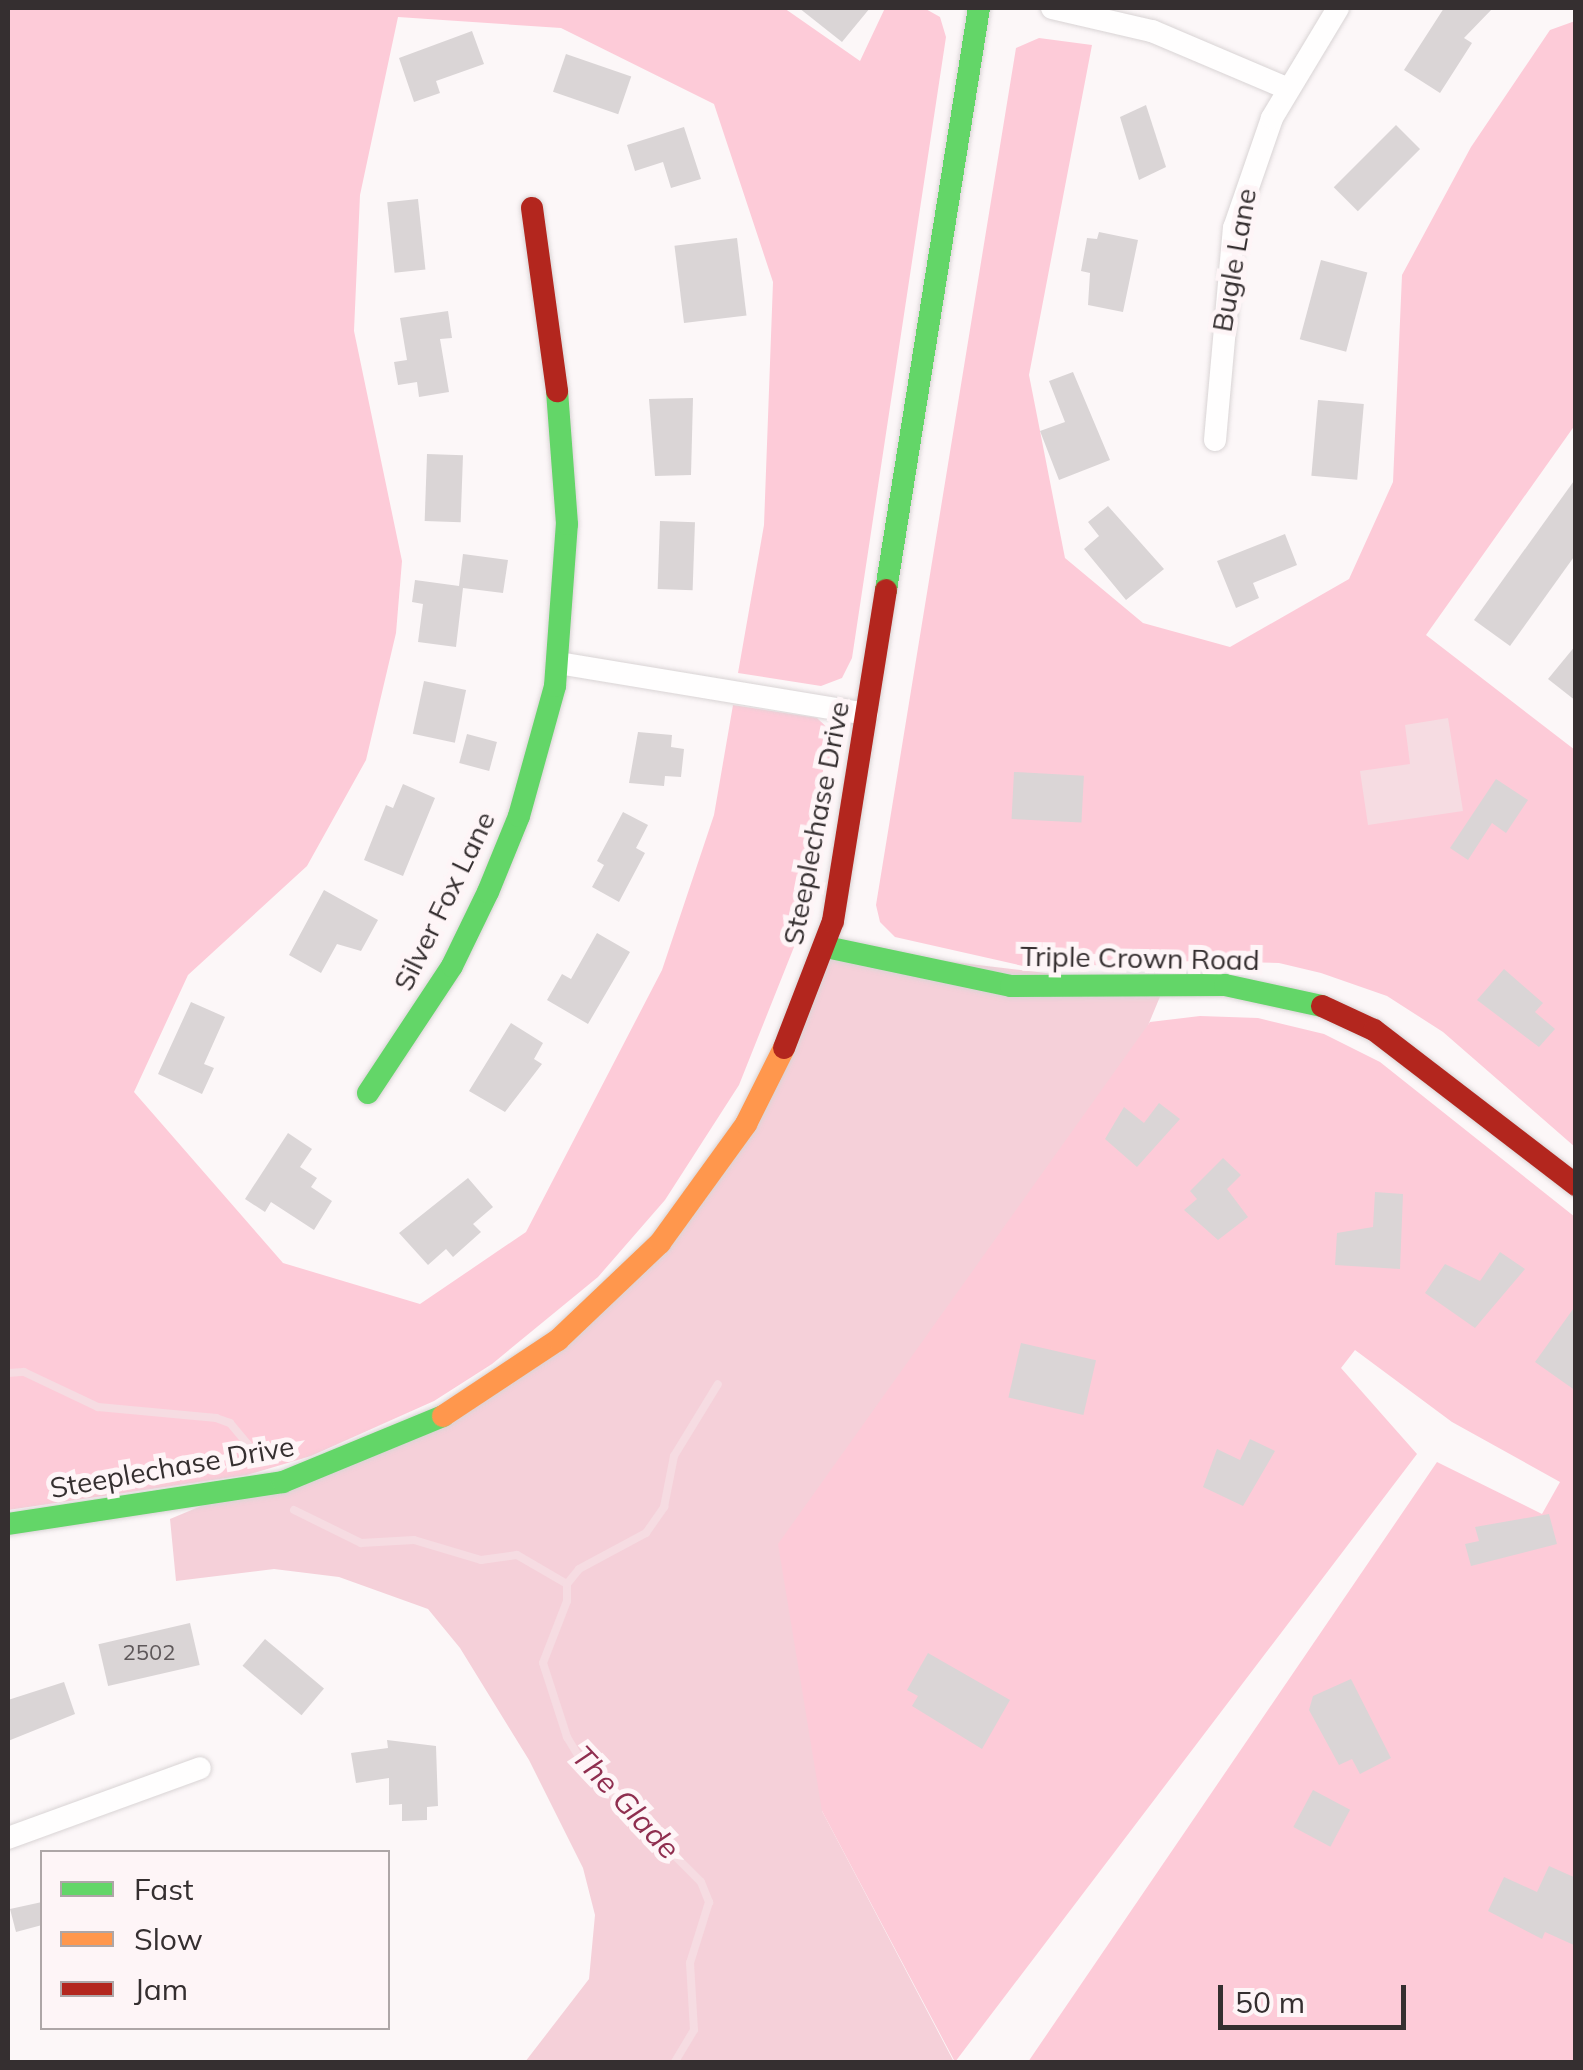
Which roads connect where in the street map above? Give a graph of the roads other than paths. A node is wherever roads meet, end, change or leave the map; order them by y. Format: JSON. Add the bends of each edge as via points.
{"nodes":[{"id":1,"x":979,"y":8,"type":"edge"},
{"id":2,"x":1052,"y":8,"type":"edge"},
{"id":3,"x":1338,"y":8,"type":"edge"},
{"id":4,"x":1286,"y":88,"type":"junction"},
{"id":5,"x":532,"y":208,"type":"dead end"},
{"id":6,"x":1215,"y":440,"type":"dead end"},
{"id":7,"x":558,"y":663,"type":"junction"},
{"id":8,"x":868,"y":714,"type":"junction"},
{"id":9,"x":826,"y":948,"type":"junction"},
{"id":10,"x":368,"y":1093,"type":"dead end"},
{"id":11,"x":1576,"y":1186,"type":"edge"},
{"id":12,"x":8,"y":1524,"type":"edge"},
{"id":13,"x":200,"y":1768,"type":"dead end"},
{"id":14,"x":8,"y":1838,"type":"edge"}],
"edges":[{"from":1,"to":8,"type":"street","name":"Steeplechase Drive"},
{"from":2,"to":4,"type":"street","via":[[1152,31]]},
{"from":3,"to":4,"type":"street","name":"Bugle Lane"},
{"from":4,"to":6,"type":"street","name":"Bugle Lane","via":[[1234,228]]},
{"from":5,"to":7,"type":"street","name":"Silver Fox Lane","via":[[564,445],[567,524]]},
{"from":7,"to":8,"type":"street"},
{"from":7,"to":10,"type":"street","name":"Silver Fox Lane","via":[[540,750],[488,892],[452,966]]},
{"from":8,"to":9,"type":"street","name":"Steeplechase Drive"},
{"from":9,"to":11,"type":"street","name":"Triple Crown Road","via":[[1011,986],[1225,985],[1301,997],[1374,1030]]},
{"from":9,"to":12,"type":"street","name":"Steeplechase Drive","via":[[771,1078],[707,1184],[612,1293],[503,1380],[393,1441],[309,1474],[164,1504]]},
{"from":13,"to":14,"type":"street"}]}
